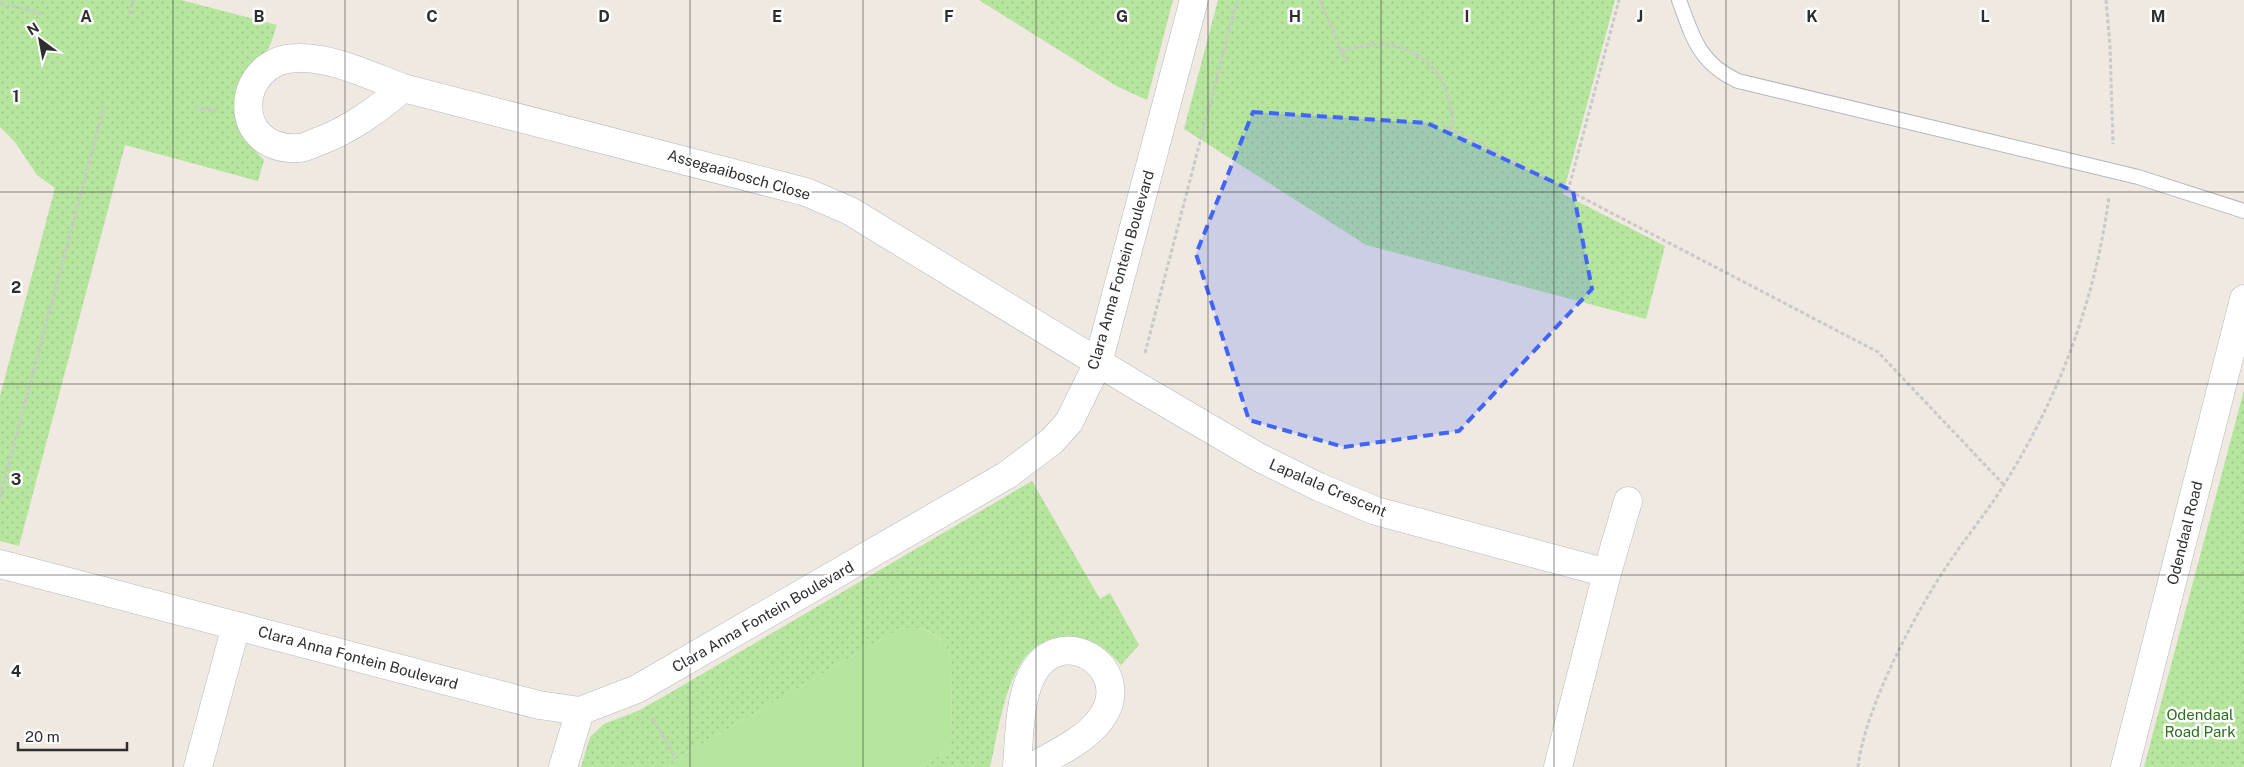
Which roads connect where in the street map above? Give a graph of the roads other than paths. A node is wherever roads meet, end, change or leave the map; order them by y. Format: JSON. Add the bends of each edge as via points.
{"nodes":[{"id":1,"x":1194,"y":0,"type":"edge"},
{"id":2,"x":1679,"y":0,"type":"edge"},
{"id":3,"x":403,"y":88,"type":"junction"},
{"id":4,"x":2244,"y":212,"type":"edge"},
{"id":5,"x":2244,"y":299,"type":"edge"},
{"id":6,"x":1098,"y":363,"type":"junction"},
{"id":7,"x":1628,"y":502,"type":"dead end"},
{"id":8,"x":0,"y":564,"type":"edge"},
{"id":9,"x":1607,"y":573,"type":"junction"},
{"id":10,"x":236,"y":626,"type":"junction"},
{"id":11,"x":580,"y":711,"type":"junction"},
{"id":12,"x":198,"y":767,"type":"edge"},
{"id":13,"x":562,"y":767,"type":"edge"},
{"id":14,"x":1017,"y":767,"type":"edge"},
{"id":15,"x":1032,"y":767,"type":"edge"},
{"id":16,"x":1558,"y":767,"type":"edge"},
{"id":17,"x":2125,"y":767,"type":"edge"}],
"edges":[{"from":1,"to":6,"type":"street","name":"Clara Anna Fontein Boulevard"},
{"from":2,"to":4,"type":"lane","via":[[1703,56],[1712,66],[1738,81],[2113,171]]},
{"from":3,"to":3,"type":"street","name":"Assegaaibosch Close","via":[[374,113],[334,136],[300,148],[278,146],[266,140],[254,130],[248,118],[249,93],[264,71],[275,63],[296,58],[348,68]]},
{"from":3,"to":6,"type":"street","name":"Assegaaibosch Close","via":[[806,192],[850,211]]},
{"from":5,"to":17,"type":"street","name":"Odendaal Road"},
{"from":6,"to":9,"type":"street","name":"Lapalala Crescent","via":[[1260,458],[1376,511]]},
{"from":6,"to":11,"type":"street","name":"Clara Anna Fontein Boulevard","via":[[1069,422],[1052,441],[1014,471],[637,689]]},
{"from":7,"to":9,"type":"street"},
{"from":8,"to":10,"type":"street","name":"Clara Anna Fontein Boulevard"},
{"from":9,"to":16,"type":"street"},
{"from":10,"to":11,"type":"street","name":"Clara Anna Fontein Boulevard","via":[[496,695]]},
{"from":10,"to":12,"type":"street"},
{"from":11,"to":13,"type":"street"},
{"from":14,"to":15,"type":"street","via":[[1022,708],[1034,672],[1043,660],[1059,652],[1077,650],[1089,655],[1098,661],[1111,689],[1101,719],[1086,733]]}]}
